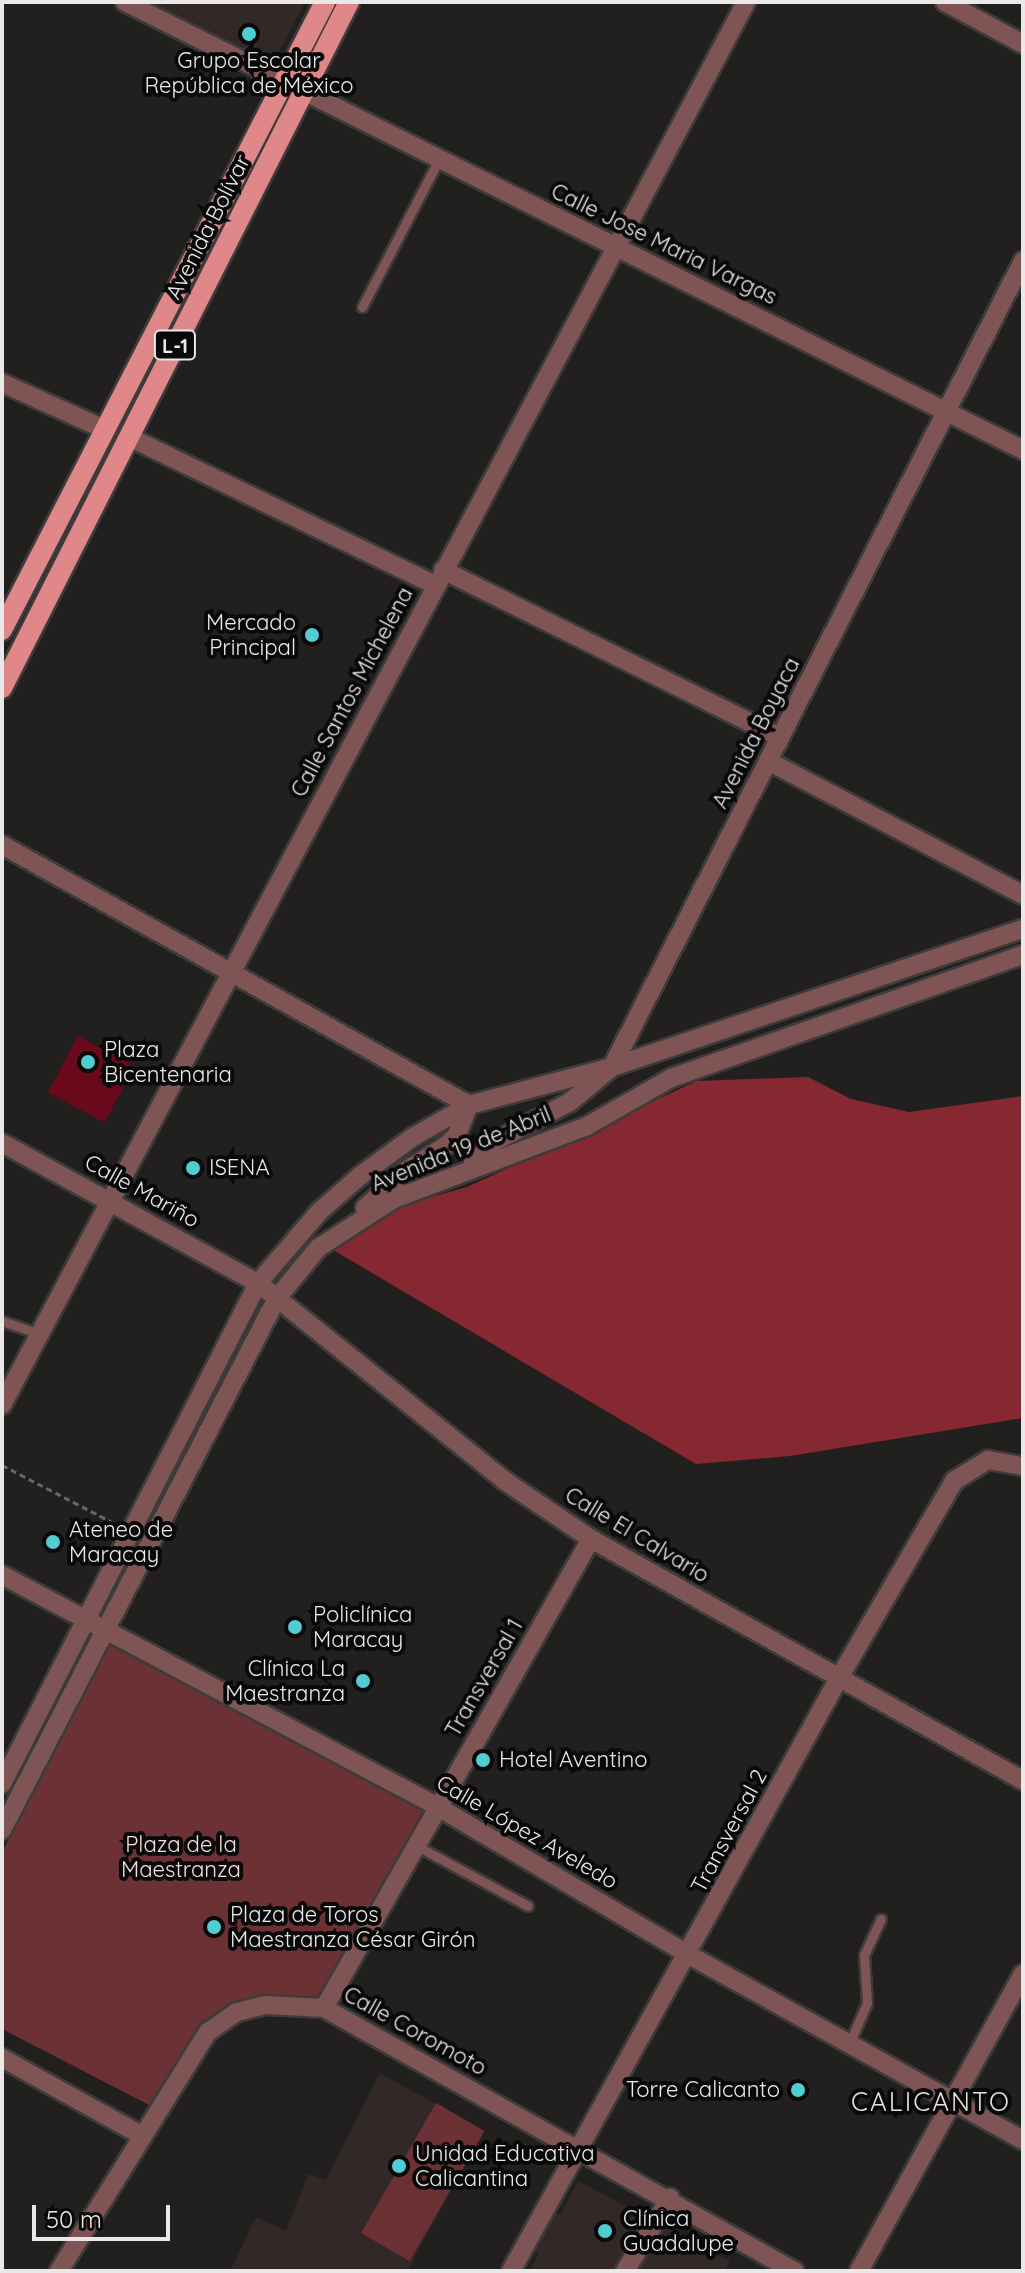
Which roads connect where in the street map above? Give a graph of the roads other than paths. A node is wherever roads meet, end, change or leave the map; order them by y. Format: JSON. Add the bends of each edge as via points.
{"nodes":[{"id":1,"x":125,"y":2,"type":"edge"},
{"id":2,"x":325,"y":2,"type":"edge"},
{"id":3,"x":349,"y":2,"type":"edge"},
{"id":4,"x":746,"y":2,"type":"edge"},
{"id":5,"x":945,"y":2,"type":"edge"},
{"id":6,"x":1023,"y":44,"type":"edge"},
{"id":7,"x":293,"y":87,"type":"junction"},
{"id":8,"x":439,"y":159,"type":"junction"},
{"id":9,"x":616,"y":248,"type":"junction"},
{"id":10,"x":1023,"y":261,"type":"edge"},
{"id":11,"x":362,"y":307,"type":"dead end"},
{"id":12,"x":2,"y":383,"type":"edge"},
{"id":13,"x":946,"y":411,"type":"junction"},
{"id":14,"x":104,"y":429,"type":"junction"},
{"id":15,"x":129,"y":437,"type":"junction"},
{"id":16,"x":1023,"y":450,"type":"edge"},
{"id":17,"x":439,"y":578,"type":"junction"},
{"id":18,"x":2,"y":630,"type":"edge"},
{"id":19,"x":2,"y":688,"type":"edge"},
{"id":20,"x":780,"y":737,"type":"junction"},
{"id":21,"x":768,"y":761,"type":"junction"},
{"id":22,"x":2,"y":845,"type":"edge"},
{"id":23,"x":1023,"y":895,"type":"edge"},
{"id":24,"x":1023,"y":929,"type":"edge"},
{"id":25,"x":1023,"y":955,"type":"edge"},
{"id":26,"x":231,"y":971,"type":"junction"},
{"id":27,"x":612,"y":1067,"type":"junction"},
{"id":28,"x":469,"y":1105,"type":"junction"},
{"id":29,"x":2,"y":1143,"type":"edge"},
{"id":30,"x":468,"y":1168,"type":"junction"},
{"id":31,"x":110,"y":1200,"type":"junction"},
{"id":32,"x":351,"y":1222,"type":"junction"},
{"id":33,"x":258,"y":1283,"type":"junction"},
{"id":34,"x":277,"y":1298,"type":"junction"},
{"id":35,"x":2,"y":1321,"type":"edge"},
{"id":36,"x":40,"y":1334,"type":"junction"},
{"id":37,"x":2,"y":1405,"type":"edge"},
{"id":38,"x":1023,"y":1466,"type":"edge"},
{"id":39,"x":591,"y":1539,"type":"junction"},
{"id":40,"x":2,"y":1575,"type":"edge"},
{"id":41,"x":86,"y":1618,"type":"junction"},
{"id":42,"x":105,"y":1627,"type":"junction"},
{"id":43,"x":839,"y":1678,"type":"junction"},
{"id":44,"x":1023,"y":1780,"type":"edge"},
{"id":45,"x":2,"y":1784,"type":"edge"},
{"id":46,"x":438,"y":1807,"type":"junction"},
{"id":47,"x":2,"y":1830,"type":"edge"},
{"id":48,"x":417,"y":1846,"type":"junction"},
{"id":49,"x":528,"y":1906,"type":"dead end"},
{"id":50,"x":881,"y":1919,"type":"dead end"},
{"id":51,"x":689,"y":1955,"type":"junction"},
{"id":52,"x":1023,"y":1974,"type":"edge"},
{"id":53,"x":324,"y":2008,"type":"junction"},
{"id":54,"x":849,"y":2044,"type":"junction"},
{"id":55,"x":2,"y":2058,"type":"edge"},
{"id":56,"x":951,"y":2101,"type":"junction"},
{"id":57,"x":141,"y":2135,"type":"junction"},
{"id":58,"x":1023,"y":2140,"type":"edge"},
{"id":59,"x":577,"y":2150,"type":"junction"},
{"id":60,"x":670,"y":2198,"type":"junction"},
{"id":61,"x":59,"y":2271,"type":"edge"},
{"id":62,"x":511,"y":2271,"type":"edge"},
{"id":63,"x":626,"y":2271,"type":"edge"},
{"id":64,"x":794,"y":2271,"type":"edge"},
{"id":65,"x":859,"y":2271,"type":"edge"}],
"edges":[{"from":1,"to":7,"type":"street","name":"Calle Jose Maria Vargas"},
{"from":2,"to":7,"type":"main road","name":"Avenida Bolívar","number":"L-1"},
{"from":3,"to":7,"type":"main road","name":"Avenida Bolívar","number":"L-1"},
{"from":4,"to":9,"type":"street","name":"Calle Santos Michelena"},
{"from":5,"to":6,"type":"street"},
{"from":7,"to":8,"type":"street","name":"Calle Jose Maria Vargas"},
{"from":7,"to":14,"type":"main road","name":"Avenida Bolívar","number":"L-1"},
{"from":7,"to":15,"type":"main road","name":"Avenida Bolívar","number":"L-1"},
{"from":8,"to":9,"type":"street","name":"Calle Jose Maria Vargas"},
{"from":8,"to":11,"type":"lane"},
{"from":9,"to":13,"type":"street","name":"Calle Jose Maria Vargas"},
{"from":9,"to":17,"type":"street","name":"Calle Santos Michelena"},
{"from":10,"to":13,"type":"street","name":"Avenida Boyaca"},
{"from":12,"to":14,"type":"street"},
{"from":13,"to":16,"type":"street","name":"Calle Jose Maria Vargas"},
{"from":13,"to":20,"type":"street","name":"Avenida Boyaca"},
{"from":14,"to":18,"type":"main road","name":"Avenida Bolívar","number":"L-1"},
{"from":15,"to":17,"type":"street"},
{"from":15,"to":19,"type":"main road","name":"Avenida Bolívar","number":"L-1"},
{"from":17,"to":20,"type":"street"},
{"from":17,"to":26,"type":"street","name":"Calle Santos Michelena"},
{"from":20,"to":21,"type":"street","name":"Avenida Boyaca"},
{"from":21,"to":23,"type":"street"},
{"from":21,"to":27,"type":"street","name":"Avenida Boyaca"},
{"from":22,"to":26,"type":"street"},
{"from":24,"to":27,"type":"street","name":"Avenida 19 de Abril"},
{"from":25,"to":30,"type":"street","name":"Avenida 19 de Abril","via":[[671,1078],[587,1126]]},
{"from":26,"to":28,"type":"street"},
{"from":26,"to":31,"type":"street","name":"Calle Santos Michelena"},
{"from":27,"to":28,"type":"street","name":"Avenida 19 de Abril"},
{"from":27,"to":30,"type":"street","name":"Avenida Boyaca","via":[[570,1102],[494,1142]]},
{"from":28,"to":32,"type":"street","via":[[457,1135],[385,1187]]},
{"from":28,"to":33,"type":"street","name":"Avenida 19 de Abril","via":[[361,1175],[320,1211]]},
{"from":29,"to":31,"type":"street","name":"Calle Mariño"},
{"from":30,"to":32,"type":"street","name":"Avenida 19 de Abril"},
{"from":31,"to":33,"type":"street","name":"Calle Mariño"},
{"from":31,"to":36,"type":"street","name":"Calle Santos Michelena"},
{"from":32,"to":34,"type":"street","name":"Avenida 19 de Abril","via":[[318,1248]]},
{"from":33,"to":34,"type":"street","name":"Calle El Calvario"},
{"from":33,"to":41,"type":"street","name":"Avenida 19 de Abril"},
{"from":34,"to":39,"type":"street","name":"Calle El Calvario","via":[[505,1481]]},
{"from":34,"to":42,"type":"street","name":"Avenida 19 de Abril"},
{"from":35,"to":36,"type":"lane"},
{"from":36,"to":37,"type":"street","name":"Calle Santos Michelena"},
{"from":38,"to":43,"type":"street","name":"Transversal 2","via":[[988,1460],[954,1481]]},
{"from":39,"to":43,"type":"street","name":"Calle El Calvario"},
{"from":39,"to":46,"type":"street","name":"Transversal 1"},
{"from":40,"to":41,"type":"street","name":"Calle López Aveledo"},
{"from":41,"to":42,"type":"street","name":"Calle López Aveledo"},
{"from":41,"to":45,"type":"street","name":"Avenida 19 de Abril"},
{"from":42,"to":46,"type":"street","name":"Calle López Aveledo"},
{"from":42,"to":47,"type":"street","name":"Avenida 19 de Abril"},
{"from":43,"to":44,"type":"street","name":"Calle El Calvario"},
{"from":43,"to":51,"type":"street","name":"Transversal 2"},
{"from":46,"to":48,"type":"street","name":"Transversal 1"},
{"from":46,"to":51,"type":"street","name":"Calle López Aveledo"},
{"from":48,"to":49,"type":"lane"},
{"from":48,"to":53,"type":"street","name":"Transversal 1"},
{"from":50,"to":54,"type":"lane","via":[[864,1955],[867,2003]]},
{"from":51,"to":54,"type":"street","name":"Calle López Aveledo"},
{"from":51,"to":59,"type":"street","name":"Transversal 2"},
{"from":52,"to":56,"type":"street"},
{"from":53,"to":57,"type":"street","name":"Calle Coromoto","via":[[266,2005],[221,2022],[208,2032]]},
{"from":53,"to":59,"type":"street","name":"Calle Coromoto"},
{"from":54,"to":56,"type":"street","name":"Calle López Aveledo"},
{"from":55,"to":57,"type":"street"},
{"from":56,"to":58,"type":"street","name":"Calle López Aveledo"},
{"from":56,"to":65,"type":"street"},
{"from":57,"to":61,"type":"street","name":"Calle Coromoto"},
{"from":59,"to":60,"type":"street","name":"Calle Coromoto"},
{"from":59,"to":62,"type":"street","name":"Transversal 2"},
{"from":60,"to":63,"type":"street"},
{"from":60,"to":64,"type":"street","name":"Calle Coromoto"}]}
